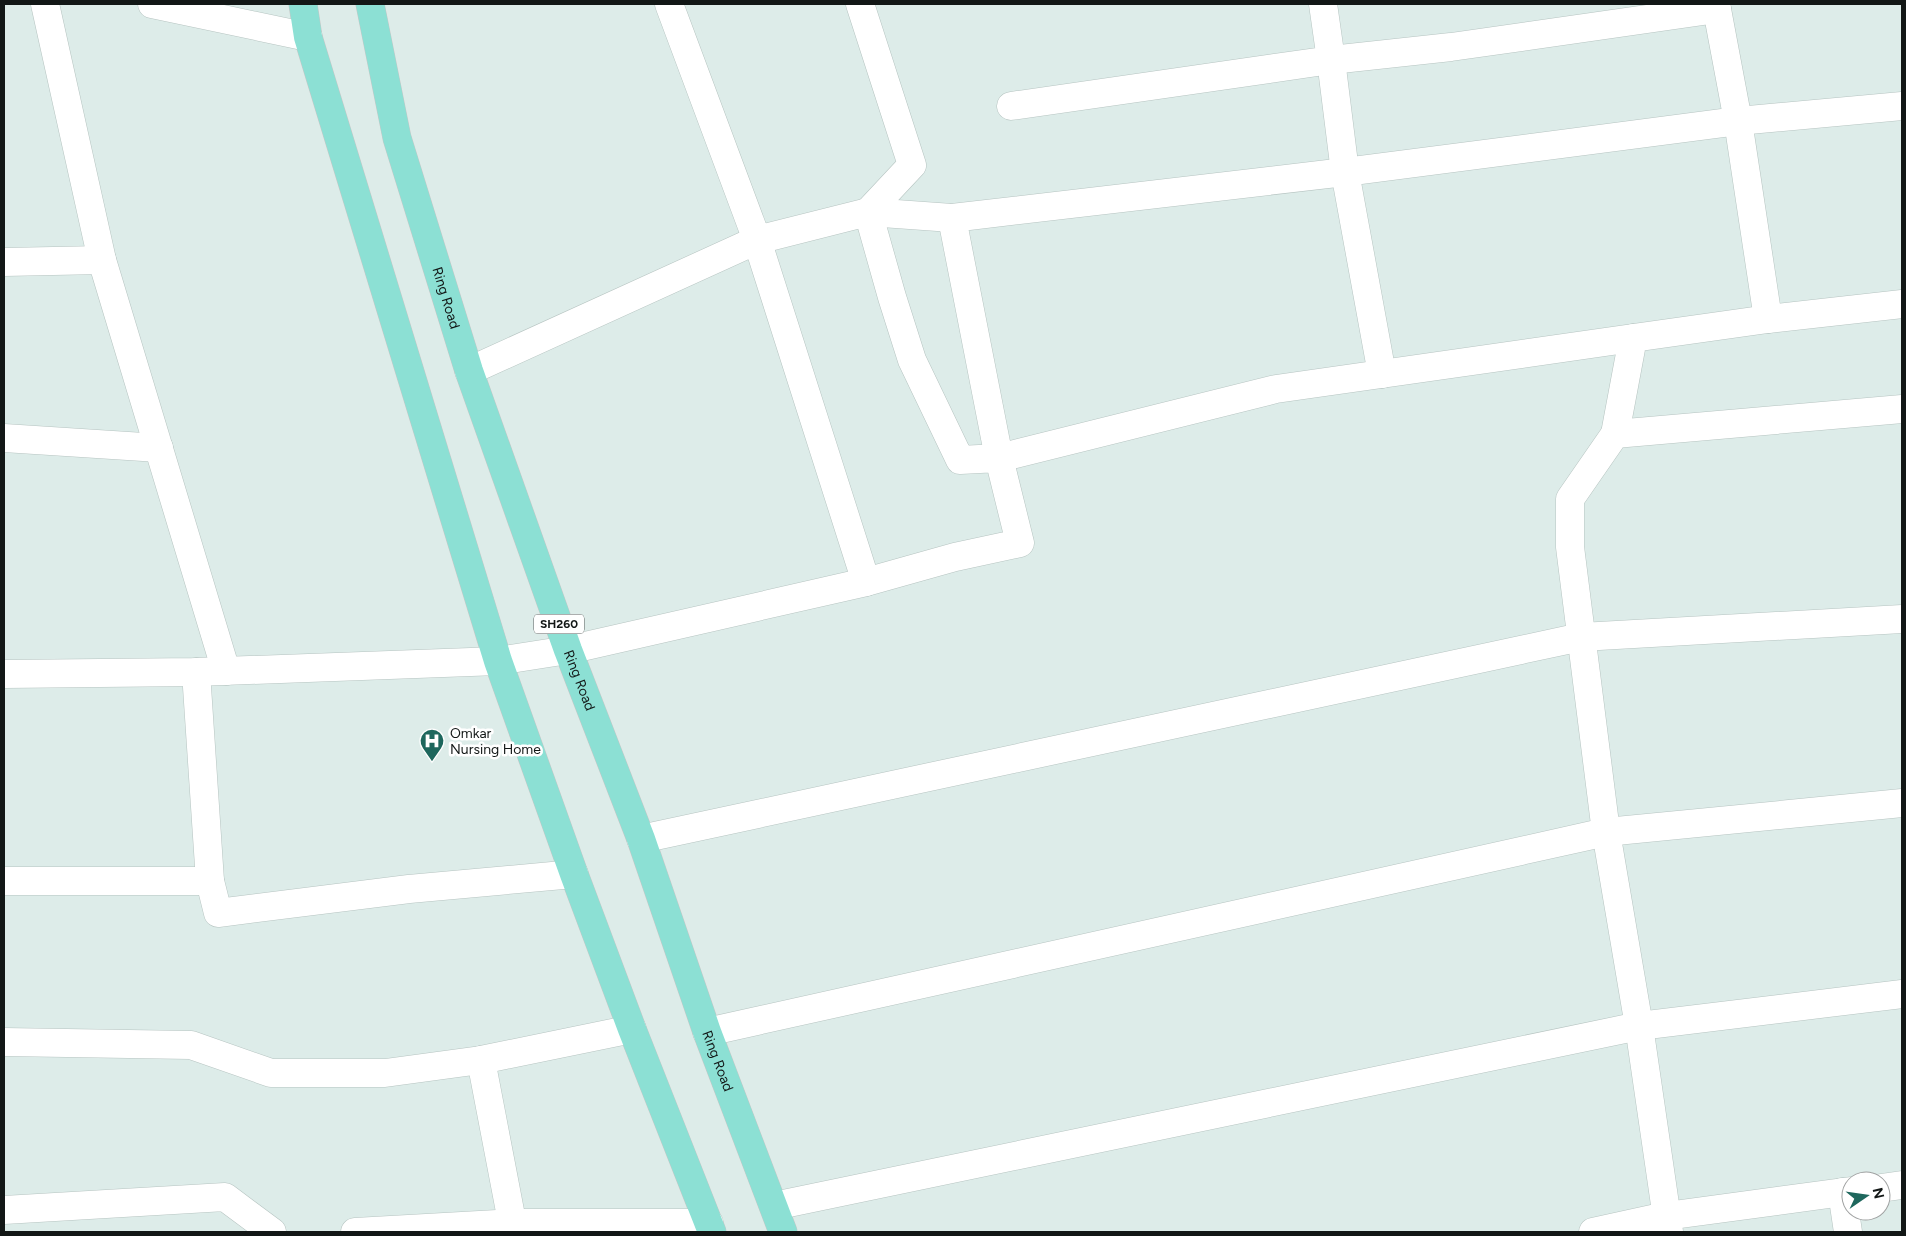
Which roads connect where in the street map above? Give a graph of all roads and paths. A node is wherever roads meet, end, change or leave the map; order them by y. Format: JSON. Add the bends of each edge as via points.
{"nodes":[{"id":1,"x":45,"y":4,"type":"edge"},
{"id":2,"x":152,"y":4,"type":"edge"},
{"id":3,"x":303,"y":4,"type":"edge"},
{"id":4,"x":370,"y":4,"type":"edge"},
{"id":5,"x":669,"y":4,"type":"edge"},
{"id":6,"x":860,"y":4,"type":"edge"},
{"id":7,"x":1323,"y":4,"type":"edge"},
{"id":8,"x":1717,"y":6,"type":"edge"},
{"id":9,"x":308,"y":37,"type":"junction"},
{"id":10,"x":1331,"y":60,"type":"junction"},
{"id":11,"x":1011,"y":106,"type":"dead end"},
{"id":12,"x":1902,"y":106,"type":"edge"},
{"id":13,"x":1738,"y":121,"type":"junction"},
{"id":14,"x":1345,"y":172,"type":"junction"},
{"id":15,"x":868,"y":212,"type":"junction"},
{"id":16,"x":952,"y":218,"type":"junction"},
{"id":17,"x":757,"y":240,"type":"junction"},
{"id":18,"x":102,"y":260,"type":"junction"},
{"id":19,"x":4,"y":262,"type":"edge"},
{"id":20,"x":1902,"y":304,"type":"edge"},
{"id":21,"x":1768,"y":319,"type":"junction"},
{"id":22,"x":1633,"y":338,"type":"junction"},
{"id":23,"x":469,"y":371,"type":"junction"},
{"id":24,"x":1382,"y":374,"type":"junction"},
{"id":25,"x":1902,"y":410,"type":"edge"},
{"id":26,"x":1615,"y":434,"type":"junction"},
{"id":27,"x":4,"y":438,"type":"edge"},
{"id":28,"x":159,"y":448,"type":"junction"},
{"id":29,"x":999,"y":458,"type":"junction"},
{"id":30,"x":866,"y":582,"type":"junction"},
{"id":31,"x":1902,"y":619,"type":"edge"},
{"id":32,"x":1581,"y":637,"type":"junction"},
{"id":33,"x":568,"y":650,"type":"junction"},
{"id":34,"x":498,"y":661,"type":"junction"},
{"id":35,"x":226,"y":671,"type":"junction"},
{"id":36,"x":196,"y":672,"type":"junction"},
{"id":37,"x":4,"y":674,"type":"edge"},
{"id":38,"x":1902,"y":803,"type":"edge"},
{"id":39,"x":1606,"y":832,"type":"junction"},
{"id":40,"x":641,"y":839,"type":"junction"},
{"id":41,"x":574,"y":874,"type":"junction"},
{"id":42,"x":4,"y":881,"type":"edge"},
{"id":43,"x":210,"y":881,"type":"junction"},
{"id":44,"x":1902,"y":994,"type":"edge"},
{"id":45,"x":1640,"y":1026,"type":"junction"},
{"id":46,"x":632,"y":1029,"type":"junction"},
{"id":47,"x":707,"y":1032,"type":"junction"},
{"id":48,"x":4,"y":1042,"type":"edge"},
{"id":49,"x":480,"y":1060,"type":"junction"},
{"id":50,"x":1841,"y":1193,"type":"edge"},
{"id":51,"x":774,"y":1206,"type":"junction"},
{"id":52,"x":4,"y":1210,"type":"edge"},
{"id":53,"x":1667,"y":1224,"type":"edge"},
{"id":54,"x":514,"y":1228,"type":"edge"},
{"id":55,"x":710,"y":1228,"type":"edge"},
{"id":56,"x":272,"y":1232,"type":"edge"},
{"id":57,"x":355,"y":1232,"type":"edge"},
{"id":58,"x":784,"y":1232,"type":"edge"},
{"id":59,"x":1592,"y":1232,"type":"edge"}],
"edges":[{"from":1,"to":18,"type":"street"},
{"from":2,"to":9,"type":"street"},
{"from":3,"to":9,"type":"highway"},
{"from":4,"to":23,"type":"highway","name":"Ring Road","number":"SH260","via":[[397,138]]},
{"from":5,"to":17,"type":"street"},
{"from":6,"to":15,"type":"street","via":[[912,165]]},
{"from":7,"to":10,"type":"street"},
{"from":8,"to":10,"type":"street","via":[[1451,47]]},
{"from":8,"to":13,"type":"street"},
{"from":9,"to":34,"type":"highway"},
{"from":10,"to":11,"type":"street"},
{"from":10,"to":14,"type":"street"},
{"from":12,"to":13,"type":"street"},
{"from":13,"to":14,"type":"street"},
{"from":13,"to":21,"type":"street"},
{"from":14,"to":16,"type":"street"},
{"from":14,"to":24,"type":"street"},
{"from":15,"to":16,"type":"street"},
{"from":15,"to":17,"type":"street"},
{"from":15,"to":29,"type":"street","via":[[912,360],[960,460]]},
{"from":16,"to":29,"type":"street"},
{"from":17,"to":23,"type":"street"},
{"from":17,"to":30,"type":"street"},
{"from":18,"to":19,"type":"street"},
{"from":18,"to":28,"type":"street"},
{"from":20,"to":21,"type":"street"},
{"from":21,"to":22,"type":"street"},
{"from":22,"to":24,"type":"street"},
{"from":22,"to":26,"type":"street"},
{"from":23,"to":33,"type":"highway","name":"Ring Road","number":"SH260"},
{"from":24,"to":29,"type":"street","via":[[1276,389]]},
{"from":25,"to":26,"type":"street"},
{"from":26,"to":32,"type":"street","via":[[1570,499],[1570,547]]},
{"from":27,"to":28,"type":"street"},
{"from":28,"to":35,"type":"street"},
{"from":29,"to":30,"type":"street","via":[[1020,543]]},
{"from":30,"to":33,"type":"street"},
{"from":31,"to":32,"type":"street"},
{"from":32,"to":39,"type":"street"},
{"from":32,"to":40,"type":"street"},
{"from":33,"to":34,"type":"street"},
{"from":33,"to":40,"type":"highway","name":"Ring Road","number":"SH260"},
{"from":34,"to":35,"type":"street"},
{"from":34,"to":41,"type":"highway"},
{"from":35,"to":36,"type":"street"},
{"from":36,"to":37,"type":"street"},
{"from":36,"to":43,"type":"street"},
{"from":38,"to":39,"type":"street"},
{"from":39,"to":45,"type":"street"},
{"from":39,"to":47,"type":"street"},
{"from":40,"to":47,"type":"highway","name":"Ring Road","number":"SH260"},
{"from":41,"to":43,"type":"street","via":[[409,889],[218,913]]},
{"from":41,"to":46,"type":"highway"},
{"from":42,"to":43,"type":"street"},
{"from":44,"to":45,"type":"street"},
{"from":45,"to":51,"type":"street"},
{"from":45,"to":53,"type":"street"},
{"from":46,"to":49,"type":"street"},
{"from":46,"to":55,"type":"highway"},
{"from":47,"to":51,"type":"highway","name":"Ring Road","number":"SH260"},
{"from":48,"to":49,"type":"street","via":[[191,1045],[271,1073],[385,1073]]},
{"from":49,"to":54,"type":"street"},
{"from":50,"to":53,"type":"street"},
{"from":51,"to":58,"type":"highway","name":"Ring Road","number":"SH260"},
{"from":52,"to":56,"type":"street","via":[[225,1197]]},
{"from":53,"to":59,"type":"street"},
{"from":54,"to":55,"type":"street"},
{"from":54,"to":57,"type":"street"}]}
